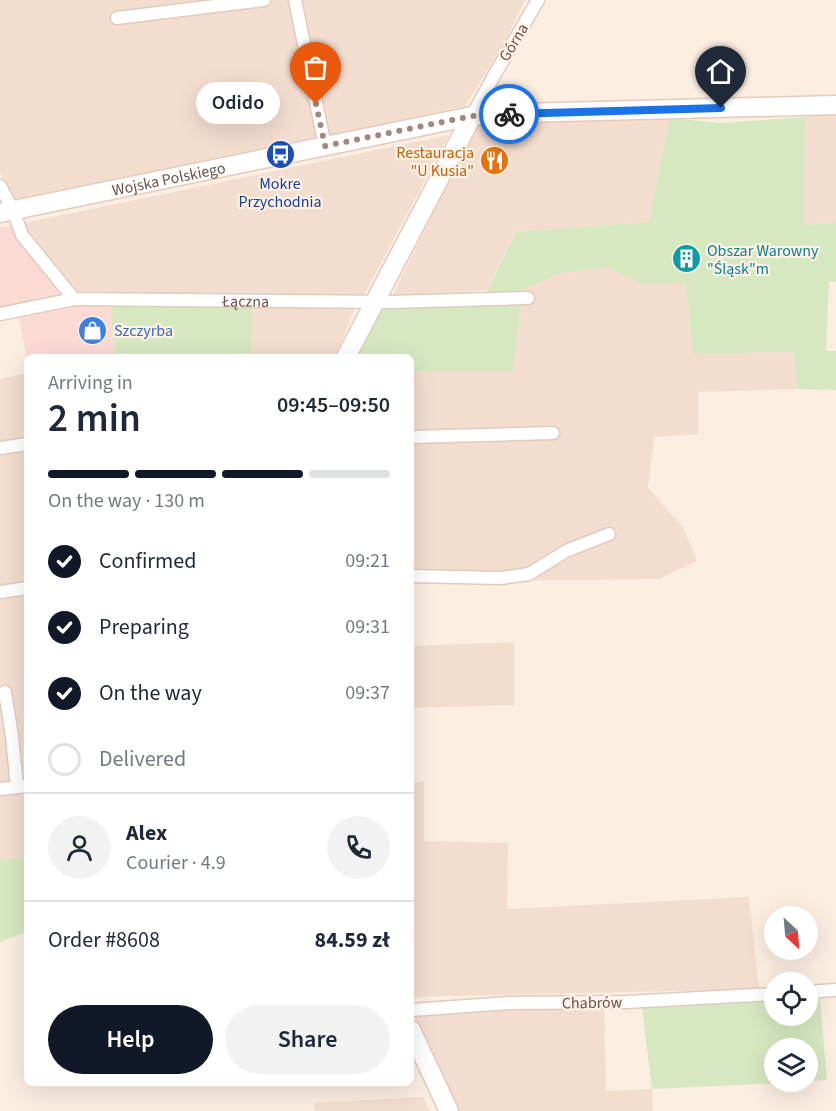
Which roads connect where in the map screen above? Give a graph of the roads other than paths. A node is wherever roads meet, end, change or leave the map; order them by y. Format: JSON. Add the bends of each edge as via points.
{"nodes":[{"id":1,"x":264,"y":0,"type":"edge"},
{"id":2,"x":295,"y":0,"type":"edge"},
{"id":3,"x":538,"y":0,"type":"edge"},
{"id":4,"x":117,"y":18,"type":"dead end"},
{"id":5,"x":836,"y":105,"type":"edge"},
{"id":6,"x":472,"y":116,"type":"junction"},
{"id":7,"x":325,"y":146,"type":"junction"},
{"id":8,"x":0,"y":186,"type":"edge"},
{"id":9,"x":6,"y":212,"type":"edge"},
{"id":10,"x":528,"y":297,"type":"dead end"},
{"id":11,"x":74,"y":299,"type":"junction"},
{"id":12,"x":374,"y":301,"type":"junction"},
{"id":13,"x":0,"y":314,"type":"edge"},
{"id":14,"x":348,"y":354,"type":"edge"},
{"id":15,"x":553,"y":433,"type":"dead end"},
{"id":16,"x":414,"y":437,"type":"edge"},
{"id":17,"x":24,"y":444,"type":"edge"},
{"id":18,"x":0,"y":448,"type":"edge"},
{"id":19,"x":609,"y":534,"type":"dead end"},
{"id":20,"x":414,"y":576,"type":"edge"},
{"id":21,"x":24,"y":588,"type":"edge"},
{"id":22,"x":0,"y":592,"type":"edge"},
{"id":23,"x":5,"y":692,"type":"dead end"},
{"id":24,"x":22,"y":787,"type":"edge"},
{"id":25,"x":0,"y":789,"type":"edge"},
{"id":26,"x":836,"y":990,"type":"edge"},
{"id":27,"x":818,"y":991,"type":"edge"},
{"id":28,"x":764,"y":995,"type":"edge"},
{"id":29,"x":414,"y":1011,"type":"edge"},
{"id":30,"x":414,"y":1037,"type":"edge"},
{"id":31,"x":448,"y":1111,"type":"edge"}],
"edges":[{"from":1,"to":4,"type":"street"},
{"from":2,"to":7,"type":"street"},
{"from":3,"to":6,"type":"street","name":"Górna"},
{"from":5,"to":6,"type":"street","name":"Wojska Polskiego"},
{"from":6,"to":7,"type":"street","name":"Wojska Polskiego"},
{"from":6,"to":12,"type":"street"},
{"from":7,"to":9,"type":"street","name":"Wojska Polskiego"},
{"from":8,"to":9,"type":"street"},
{"from":9,"to":11,"type":"street"},
{"from":10,"to":12,"type":"street","name":"Łączna"},
{"from":11,"to":12,"type":"street","name":"Łączna"},
{"from":11,"to":13,"type":"street"},
{"from":12,"to":14,"type":"street"},
{"from":15,"to":16,"type":"street"},
{"from":17,"to":18,"type":"street"},
{"from":19,"to":20,"type":"street","via":[[566,551],[529,574],[501,578]]},
{"from":21,"to":22,"type":"street"},
{"from":23,"to":24,"type":"street"},
{"from":24,"to":25,"type":"street"},
{"from":26,"to":27,"type":"street"},
{"from":28,"to":29,"type":"street","name":"Chabrów","via":[[509,1003]]},
{"from":30,"to":31,"type":"street"}]}
